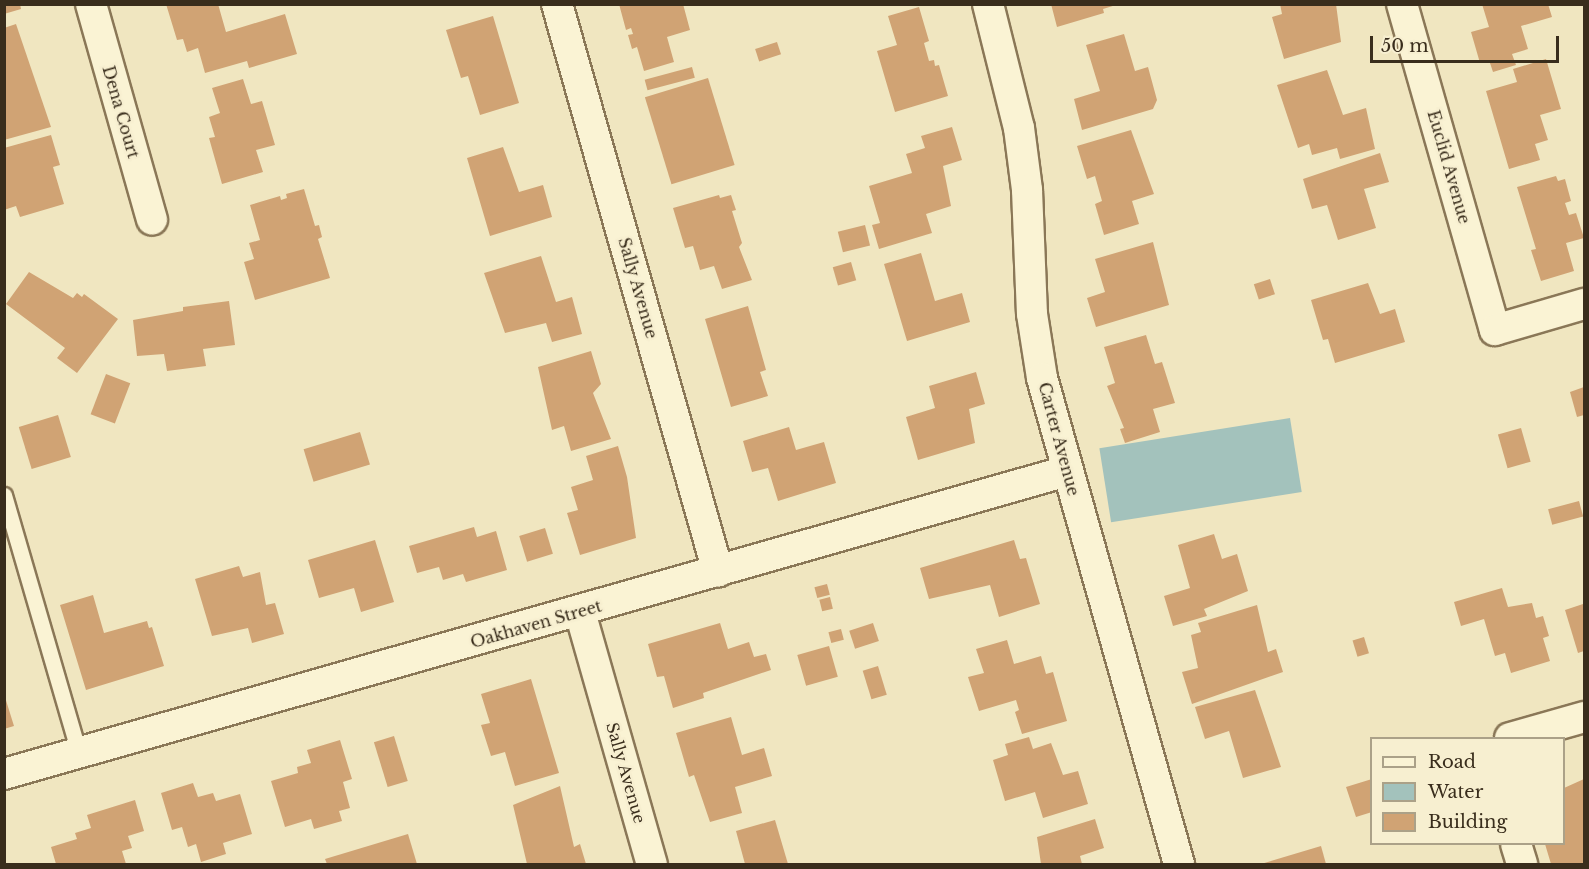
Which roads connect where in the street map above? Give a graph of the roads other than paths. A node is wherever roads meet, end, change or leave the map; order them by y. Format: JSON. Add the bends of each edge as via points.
{"nodes":[{"id":1,"x":91,"y":4,"type":"edge"},
{"id":2,"x":557,"y":4,"type":"edge"},
{"id":3,"x":988,"y":4,"type":"edge"},
{"id":4,"x":1402,"y":4,"type":"edge"},
{"id":5,"x":152,"y":220,"type":"dead end"},
{"id":6,"x":1584,"y":304,"type":"edge"},
{"id":7,"x":1067,"y":471,"type":"junction"},
{"id":8,"x":4,"y":495,"type":"edge"},
{"id":9,"x":718,"y":572,"type":"junction"},
{"id":10,"x":580,"y":612,"type":"junction"},
{"id":11,"x":1584,"y":717,"type":"edge"},
{"id":12,"x":1514,"y":737,"type":"edge"},
{"id":13,"x":79,"y":753,"type":"junction"},
{"id":14,"x":4,"y":774,"type":"edge"},
{"id":15,"x":1517,"y":845,"type":"edge"},
{"id":16,"x":652,"y":864,"type":"edge"},
{"id":17,"x":1179,"y":864,"type":"edge"},
{"id":18,"x":1522,"y":864,"type":"edge"}],
"edges":[{"from":1,"to":5,"type":"street","name":"Dena Court"},
{"from":2,"to":9,"type":"street","name":"Sally Avenue"},
{"from":3,"to":7,"type":"street","name":"Carter Avenue","via":[[1019,128],[1027,190],[1032,314],[1042,378]]},
{"from":4,"to":6,"type":"street","name":"Euclid Avenue","via":[[1495,330]]},
{"from":7,"to":9,"type":"street","name":"Oakhaven Street"},
{"from":7,"to":17,"type":"street","name":"Carter Avenue"},
{"from":8,"to":13,"type":"lane"},
{"from":9,"to":10,"type":"street","name":"Oakhaven Street"},
{"from":10,"to":13,"type":"street","name":"Oakhaven Street"},
{"from":10,"to":16,"type":"street","name":"Sally Avenue"},
{"from":11,"to":12,"type":"street"},
{"from":13,"to":14,"type":"street","name":"Oakhaven Street"},
{"from":15,"to":18,"type":"street"}]}
